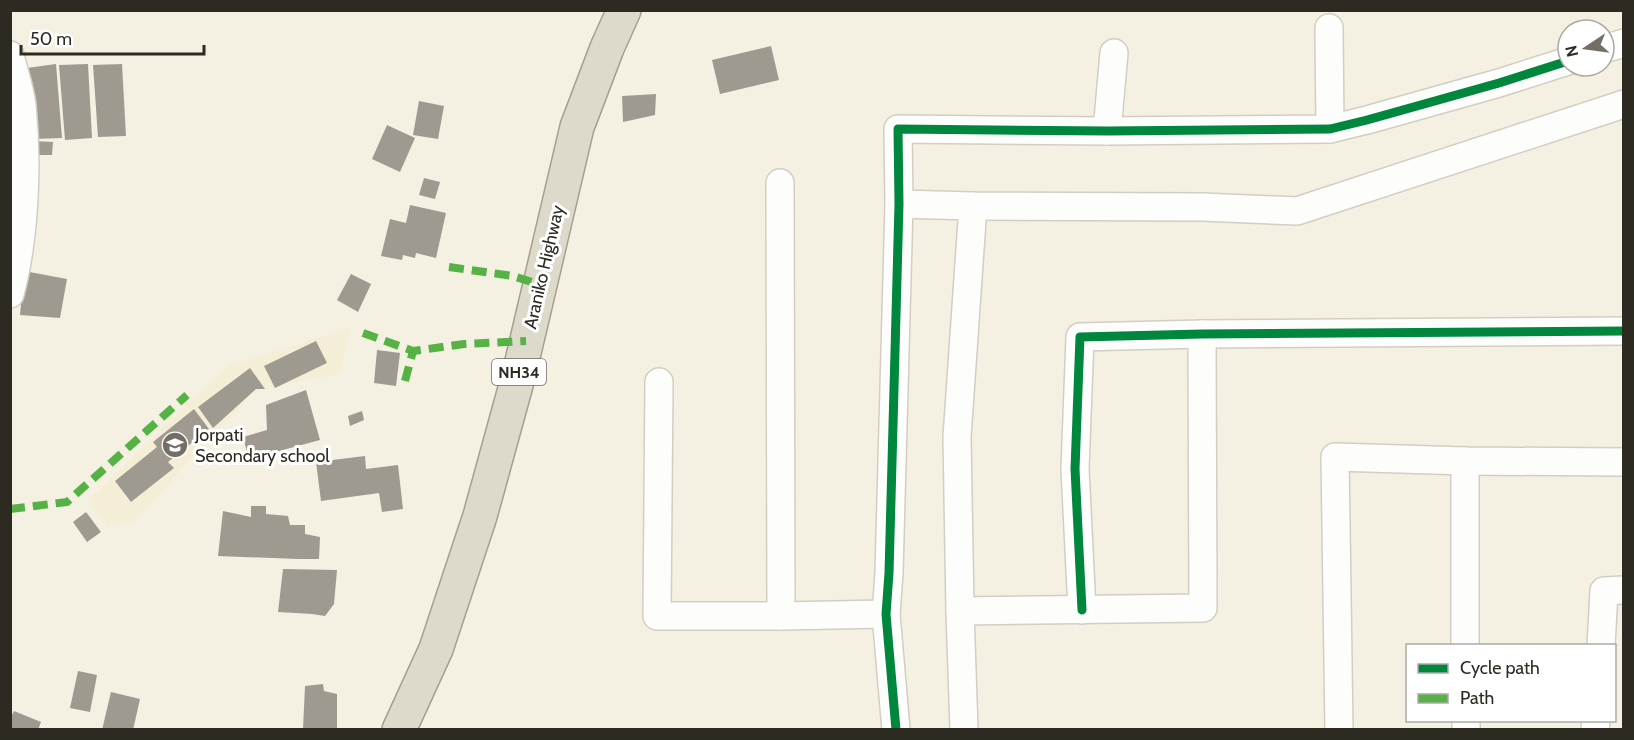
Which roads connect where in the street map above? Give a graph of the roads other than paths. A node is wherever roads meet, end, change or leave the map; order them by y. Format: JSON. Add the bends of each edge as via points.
{"nodes":[{"id":1,"x":624,"y":10,"type":"edge"},
{"id":2,"x":1329,"y":28,"type":"dead end"},
{"id":3,"x":1114,"y":53,"type":"dead end"},
{"id":4,"x":10,"y":55,"type":"edge"},
{"id":5,"x":1556,"y":65,"type":"edge"},
{"id":6,"x":1623,"y":104,"type":"edge"},
{"id":7,"x":1330,"y":129,"type":"junction"},
{"id":8,"x":1107,"y":131,"type":"junction"},
{"id":9,"x":780,"y":183,"type":"dead end"},
{"id":10,"x":899,"y":204,"type":"junction"},
{"id":11,"x":973,"y":206,"type":"junction"},
{"id":12,"x":10,"y":294,"type":"edge"},
{"id":13,"x":1623,"y":331,"type":"edge"},
{"id":14,"x":1202,"y":334,"type":"junction"},
{"id":15,"x":659,"y":382,"type":"dead end"},
{"id":16,"x":1465,"y":461,"type":"junction"},
{"id":17,"x":1623,"y":462,"type":"edge"},
{"id":18,"x":1623,"y":590,"type":"edge"},
{"id":19,"x":1082,"y":610,"type":"junction"},
{"id":20,"x":960,"y":611,"type":"junction"},
{"id":21,"x":886,"y":614,"type":"junction"},
{"id":22,"x":781,"y":616,"type":"junction"},
{"id":23,"x":1465,"y":644,"type":"edge"},
{"id":24,"x":1600,"y":644,"type":"edge"},
{"id":25,"x":399,"y":729,"type":"edge"},
{"id":26,"x":896,"y":729,"type":"edge"},
{"id":27,"x":964,"y":729,"type":"edge"},
{"id":28,"x":1339,"y":729,"type":"edge"}],
"edges":[{"from":1,"to":25,"type":"highway","name":"Araniko Highway","number":"NH34","via":[[577,127],[519,374],[480,516],[436,648]]},
{"from":2,"to":7,"type":"street"},
{"from":3,"to":8,"type":"street"},
{"from":4,"to":12,"type":"street","via":[[22,103],[25,158],[21,232]]},
{"from":5,"to":7,"type":"street"},
{"from":6,"to":11,"type":"street","via":[[1297,212],[1202,207]]},
{"from":7,"to":8,"type":"street"},
{"from":8,"to":10,"type":"street","via":[[898,129]]},
{"from":9,"to":22,"type":"street"},
{"from":10,"to":11,"type":"street"},
{"from":10,"to":21,"type":"street"},
{"from":11,"to":20,"type":"street","via":[[957,437]]},
{"from":13,"to":14,"type":"street"},
{"from":14,"to":19,"type":"street","via":[[1080,338],[1075,468]]},
{"from":14,"to":19,"type":"street","via":[[1203,608]]},
{"from":15,"to":22,"type":"street","via":[[657,616]]},
{"from":16,"to":17,"type":"street"},
{"from":16,"to":23,"type":"street"},
{"from":16,"to":28,"type":"street","via":[[1335,457]]},
{"from":18,"to":24,"type":"street","via":[[1604,591]]},
{"from":19,"to":20,"type":"street"},
{"from":20,"to":27,"type":"street"},
{"from":21,"to":22,"type":"street"},
{"from":21,"to":26,"type":"street"}]}
